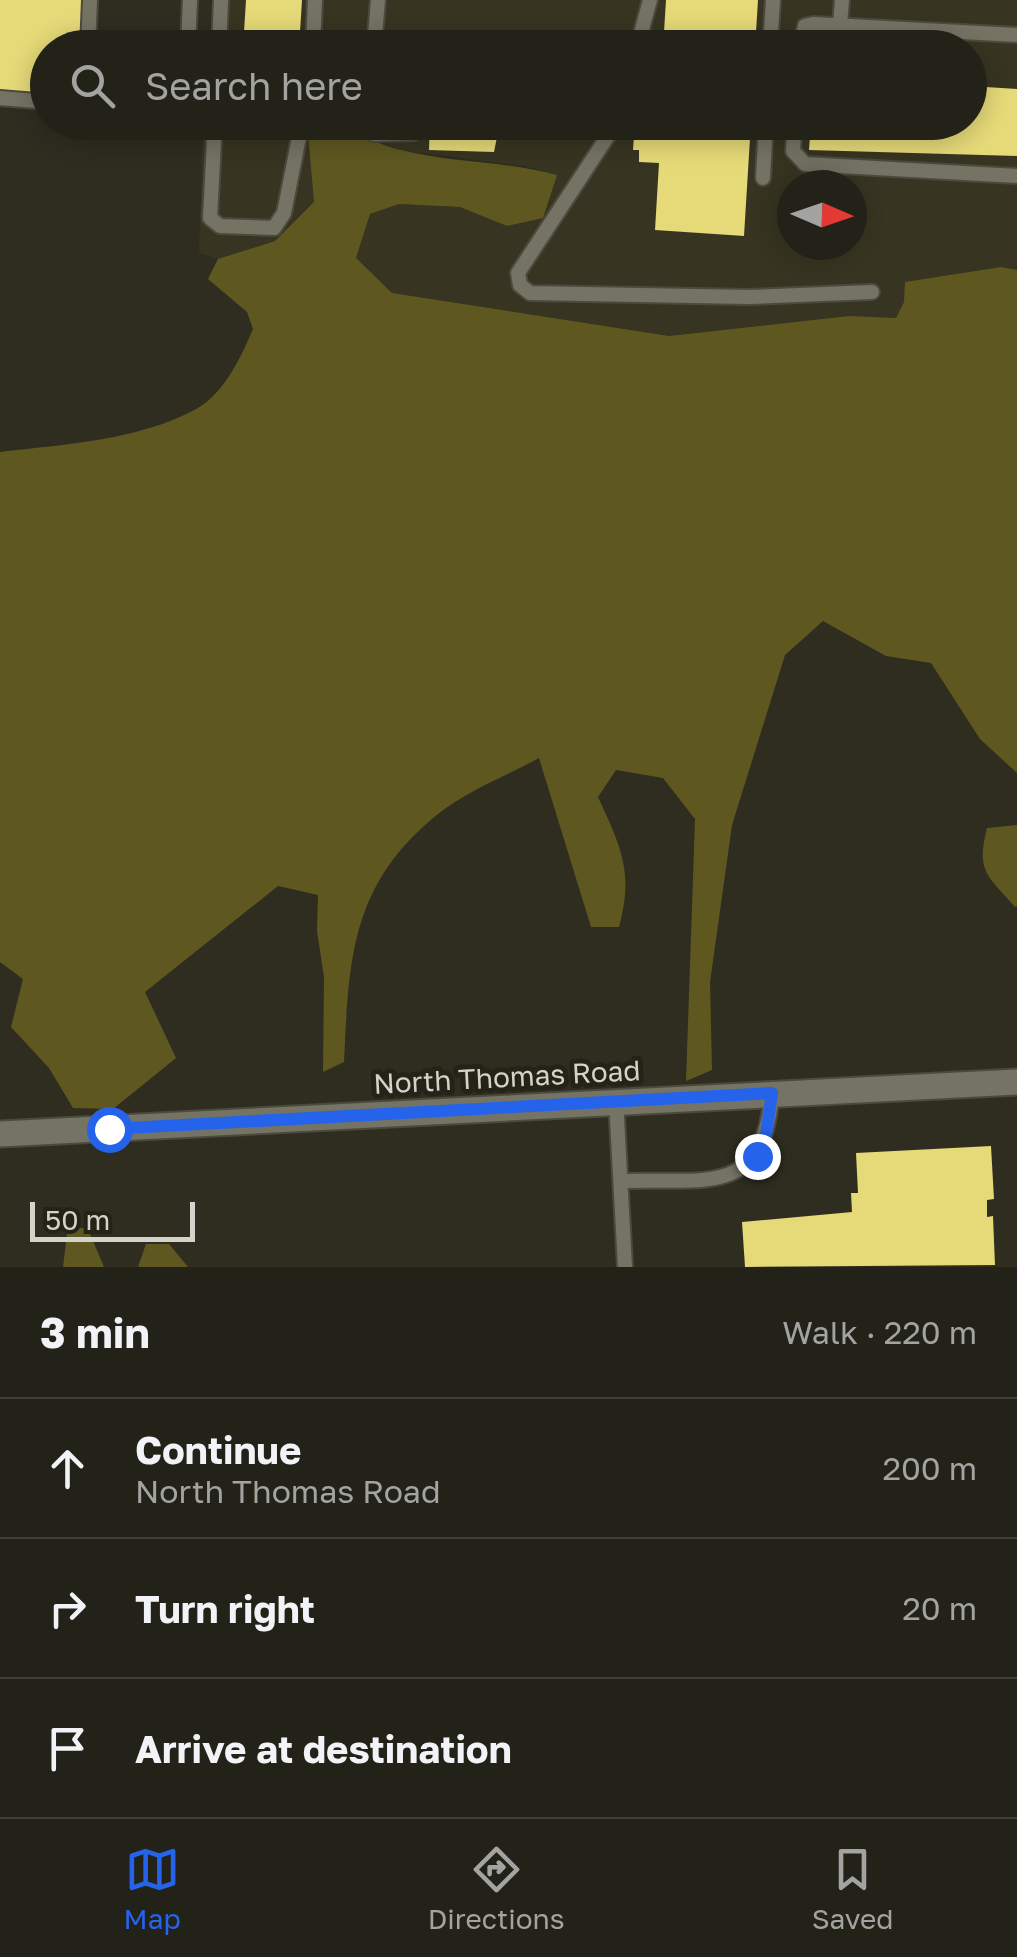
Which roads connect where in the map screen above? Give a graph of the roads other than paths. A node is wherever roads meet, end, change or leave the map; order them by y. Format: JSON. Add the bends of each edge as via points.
{"nodes":[{"id":1,"x":90,"y":0,"type":"edge"},
{"id":2,"x":190,"y":0,"type":"edge"},
{"id":3,"x":221,"y":0,"type":"edge"},
{"id":4,"x":315,"y":0,"type":"edge"},
{"id":5,"x":378,"y":0,"type":"edge"},
{"id":6,"x":650,"y":0,"type":"edge"},
{"id":7,"x":772,"y":0,"type":"edge"},
{"id":8,"x":842,"y":0,"type":"edge"},
{"id":9,"x":840,"y":26,"type":"junction"},
{"id":10,"x":89,"y":30,"type":"edge"},
{"id":11,"x":189,"y":30,"type":"edge"},
{"id":12,"x":220,"y":30,"type":"edge"},
{"id":13,"x":314,"y":30,"type":"edge"},
{"id":14,"x":376,"y":30,"type":"edge"},
{"id":15,"x":641,"y":30,"type":"edge"},
{"id":16,"x":771,"y":30,"type":"edge"},
{"id":17,"x":805,"y":30,"type":"edge"},
{"id":18,"x":919,"y":30,"type":"edge"},
{"id":19,"x":987,"y":33,"type":"edge"},
{"id":20,"x":1017,"y":35,"type":"edge"},
{"id":21,"x":0,"y":98,"type":"edge"},
{"id":22,"x":30,"y":100,"type":"edge"},
{"id":23,"x":214,"y":140,"type":"edge"},
{"id":24,"x":298,"y":140,"type":"edge"},
{"id":25,"x":605,"y":140,"type":"edge"},
{"id":26,"x":765,"y":140,"type":"edge"},
{"id":27,"x":794,"y":140,"type":"edge"},
{"id":28,"x":1017,"y":176,"type":"edge"},
{"id":29,"x":762,"y":178,"type":"dead end"},
{"id":30,"x":872,"y":292,"type":"dead end"},
{"id":31,"x":1017,"y":1082,"type":"edge"},
{"id":32,"x":772,"y":1093,"type":"junction"},
{"id":33,"x":616,"y":1100,"type":"junction"},
{"id":34,"x":0,"y":1134,"type":"edge"},
{"id":35,"x":621,"y":1181,"type":"junction"},
{"id":36,"x":625,"y":1267,"type":"edge"}],
"edges":[{"from":1,"to":10,"type":"lane"},
{"from":2,"to":11,"type":"lane"},
{"from":3,"to":12,"type":"lane"},
{"from":4,"to":13,"type":"lane"},
{"from":5,"to":14,"type":"lane"},
{"from":6,"to":15,"type":"lane"},
{"from":7,"to":16,"type":"lane"},
{"from":8,"to":9,"type":"lane"},
{"from":9,"to":17,"type":"lane"},
{"from":9,"to":18,"type":"lane"},
{"from":19,"to":20,"type":"lane"},
{"from":21,"to":22,"type":"lane"},
{"from":23,"to":24,"type":"lane","via":[[210,218],[220,226],[274,228],[284,213]]},
{"from":25,"to":30,"type":"lane","via":[[518,273],[530,293]]},
{"from":26,"to":29,"type":"lane"},
{"from":27,"to":28,"type":"lane","via":[[793,150],[806,164]]},
{"from":31,"to":32,"type":"street","name":"North Thomas Road"},
{"from":32,"to":33,"type":"street","name":"North Thomas Road"},
{"from":32,"to":35,"type":"lane","via":[[765,1142],[739,1172]]},
{"from":33,"to":34,"type":"street","name":"North Thomas Road"},
{"from":33,"to":35,"type":"lane"},
{"from":35,"to":36,"type":"lane"}]}
